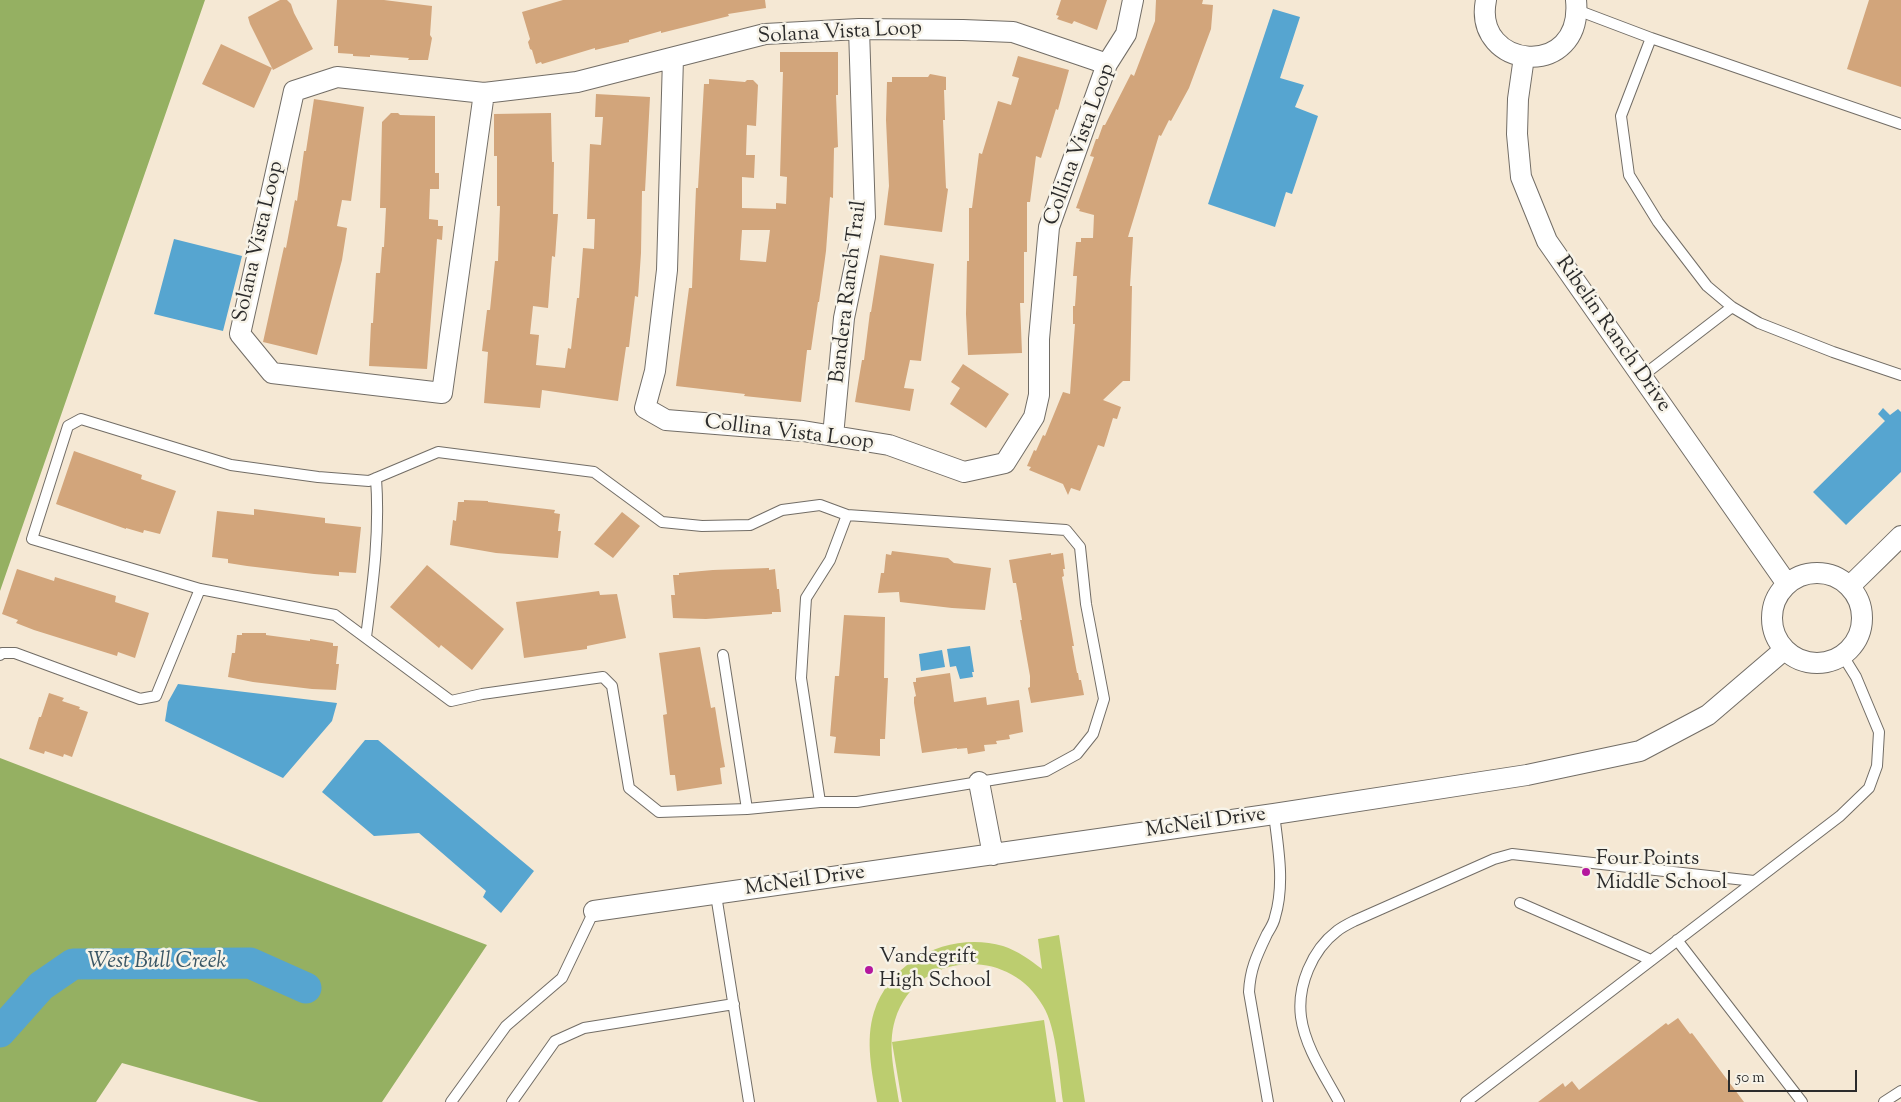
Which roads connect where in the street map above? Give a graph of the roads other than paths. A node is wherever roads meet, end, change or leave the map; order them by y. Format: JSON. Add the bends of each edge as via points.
{"nodes":[{"id":1,"x":1133,"y":0,"type":"edge"},
{"id":2,"x":1484,"y":1,"type":"edge"},
{"id":3,"x":1576,"y":5,"type":"edge"},
{"id":4,"x":859,"y":28,"type":"junction"},
{"id":5,"x":1651,"y":38,"type":"junction"},
{"id":6,"x":1524,"y":57,"type":"junction"},
{"id":7,"x":673,"y":58,"type":"junction"},
{"id":8,"x":1107,"y":64,"type":"junction"},
{"id":9,"x":484,"y":93,"type":"junction"},
{"id":10,"x":1901,"y":124,"type":"edge"},
{"id":11,"x":1732,"y":307,"type":"junction"},
{"id":12,"x":1901,"y":375,"type":"edge"},
{"id":13,"x":1641,"y":377,"type":"junction"},
{"id":14,"x":833,"y":436,"type":"junction"},
{"id":15,"x":376,"y":478,"type":"junction"},
{"id":16,"x":847,"y":515,"type":"junction"},
{"id":17,"x":1901,"y":536,"type":"edge"},
{"id":18,"x":1787,"y":584,"type":"junction"},
{"id":19,"x":1850,"y":586,"type":"junction"},
{"id":20,"x":200,"y":589,"type":"junction"},
{"id":21,"x":366,"y":637,"type":"junction"},
{"id":22,"x":1784,"y":650,"type":"junction"},
{"id":23,"x":0,"y":655,"type":"edge"},
{"id":24,"x":723,"y":655,"type":"dead end"},
{"id":25,"x":1843,"y":656,"type":"junction"},
{"id":26,"x":979,"y":782,"type":"junction"},
{"id":27,"x":820,"y":802,"type":"junction"},
{"id":28,"x":747,"y":809,"type":"junction"},
{"id":29,"x":1274,"y":814,"type":"junction"},
{"id":30,"x":993,"y":855,"type":"junction"},
{"id":31,"x":1754,"y":881,"type":"junction"},
{"id":32,"x":716,"y":895,"type":"junction"},
{"id":33,"x":1520,"y":903,"type":"dead end"},
{"id":34,"x":594,"y":911,"type":"joint"},
{"id":35,"x":1677,"y":940,"type":"junction"},
{"id":36,"x":1651,"y":960,"type":"junction"},
{"id":37,"x":734,"y":1004,"type":"junction"},
{"id":38,"x":1901,"y":1091,"type":"edge"},
{"id":39,"x":451,"y":1102,"type":"edge"},
{"id":40,"x":512,"y":1102,"type":"edge"},
{"id":41,"x":749,"y":1102,"type":"edge"},
{"id":42,"x":1268,"y":1102,"type":"edge"},
{"id":43,"x":1339,"y":1102,"type":"edge"},
{"id":44,"x":1466,"y":1102,"type":"edge"},
{"id":45,"x":1802,"y":1102,"type":"edge"},
{"id":46,"x":1884,"y":1102,"type":"edge"}],
"edges":[{"from":1,"to":8,"type":"street","name":"Collina Vista Loop","via":[[1126,34]]},
{"from":2,"to":6,"type":"street","via":[[1485,16],[1493,37],[1510,52]]},
{"from":3,"to":5,"type":"lane"},
{"from":3,"to":6,"type":"street","via":[[1577,18],[1571,36],[1558,49],[1542,56]]},
{"from":4,"to":7,"type":"street","name":"Solana Vista Loop","via":[[765,34]]},
{"from":4,"to":8,"type":"street","name":"Solana Vista Loop","via":[[1012,32]]},
{"from":4,"to":14,"type":"street","name":"Bandera Ranch Trail","via":[[864,217],[844,318]]},
{"from":5,"to":10,"type":"lane"},
{"from":5,"to":11,"type":"lane","via":[[1621,116],[1629,175],[1658,222],[1707,286]]},
{"from":6,"to":13,"type":"street","name":"Ribelin Ranch Drive","via":[[1517,134],[1521,176],[1548,241]]},
{"from":7,"to":9,"type":"street","name":"Solana Vista Loop","via":[[577,82]]},
{"from":7,"to":14,"type":"street","name":"Collina Vista Loop","via":[[667,270],[655,372],[645,408],[666,420]]},
{"from":8,"to":14,"type":"street","name":"Collina Vista Loop","via":[[1049,227],[1039,339],[1039,395],[1034,417],[1005,462],[964,472],[889,445]]},
{"from":9,"to":9,"type":"street","name":"Solana Vista Loop","via":[[337,77],[294,91],[240,334],[272,373],[442,392]]},
{"from":11,"to":12,"type":"lane","via":[[1759,324]]},
{"from":11,"to":13,"type":"lane"},
{"from":13,"to":18,"type":"street","name":"Ribelin Ranch Drive"},
{"from":15,"to":16,"type":"lane","via":[[438,452],[594,472],[662,522],[702,526],[750,525],[782,510],[820,505]]},
{"from":15,"to":20,"type":"lane","via":[[369,481],[318,477],[231,464],[81,419],[68,426],[32,539]]},
{"from":15,"to":21,"type":"lane","via":[[375,567]]},
{"from":16,"to":26,"type":"lane","via":[[1066,530],[1080,547],[1086,604],[1104,698],[1094,734],[1077,754],[1046,771]]},
{"from":16,"to":27,"type":"lane","via":[[830,560],[806,598],[801,678]]},
{"from":17,"to":19,"type":"street"},
{"from":18,"to":19,"type":"street","via":[[1802,575],[1819,572],[1836,576]]},
{"from":18,"to":22,"type":"street","via":[[1777,595],[1771,624]]},
{"from":19,"to":25,"type":"street","via":[[1861,607],[1861,630],[1855,644]]},
{"from":20,"to":21,"type":"lane","via":[[335,615]]},
{"from":20,"to":23,"type":"lane","via":[[156,696],[140,698],[16,653]]},
{"from":21,"to":28,"type":"lane","via":[[451,701],[603,677],[612,686],[629,788],[660,812]]},
{"from":22,"to":25,"type":"street","via":[[1798,660],[1813,664]]},
{"from":22,"to":29,"type":"street","name":"McNeil Drive","via":[[1708,715],[1640,751],[1527,776]]},
{"from":24,"to":28,"type":"lane"},
{"from":25,"to":31,"type":"lane","via":[[1856,677],[1879,732],[1877,766],[1869,788],[1840,816]]},
{"from":26,"to":27,"type":"lane","via":[[857,802]]},
{"from":26,"to":30,"type":"street"},
{"from":27,"to":28,"type":"lane"},
{"from":29,"to":30,"type":"street","name":"McNeil Drive"},
{"from":29,"to":42,"type":"lane","via":[[1280,890],[1275,918],[1249,977]]},
{"from":30,"to":32,"type":"street","name":"McNeil Drive"},
{"from":31,"to":35,"type":"lane"},
{"from":31,"to":43,"type":"lane","via":[[1512,854],[1354,921],[1337,931],[1321,948],[1309,967],[1301,1002],[1301,1017],[1311,1048]]},
{"from":32,"to":34,"type":"street","name":"McNeil Drive"},
{"from":32,"to":37,"type":"lane"},
{"from":33,"to":36,"type":"lane"},
{"from":34,"to":39,"type":"lane","via":[[562,978],[506,1026]]},
{"from":35,"to":36,"type":"lane"},
{"from":35,"to":45,"type":"lane"},
{"from":36,"to":44,"type":"lane"},
{"from":37,"to":40,"type":"lane","via":[[584,1028],[555,1041]]},
{"from":37,"to":41,"type":"lane"},
{"from":38,"to":46,"type":"lane"}]}
